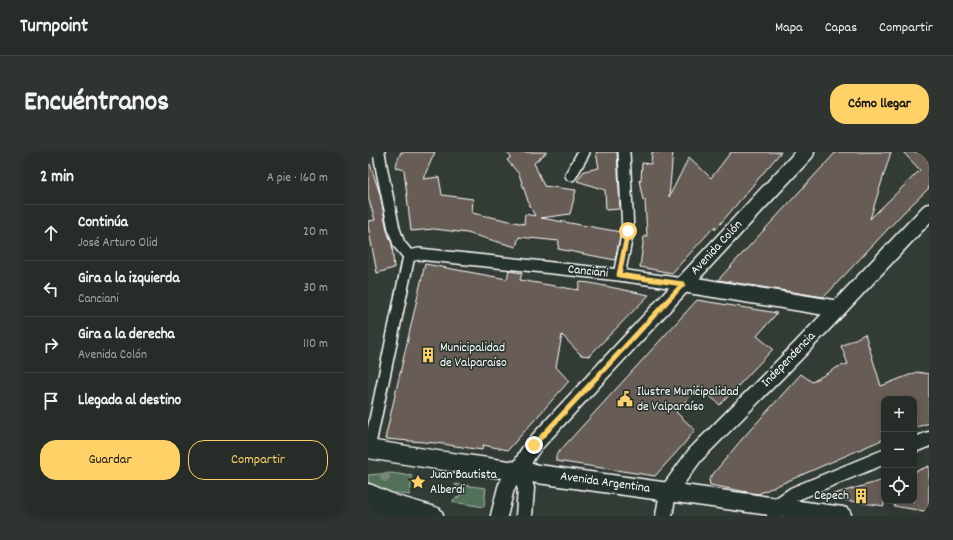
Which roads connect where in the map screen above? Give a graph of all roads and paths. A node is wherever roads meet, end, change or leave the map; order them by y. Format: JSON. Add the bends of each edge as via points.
{"nodes":[{"id":1,"x":379,"y":152,"type":"edge"},
{"id":2,"x":584,"y":152,"type":"edge"},
{"id":3,"x":624,"y":152,"type":"edge"},
{"id":4,"x":806,"y":152,"type":"edge"},
{"id":5,"x":571,"y":175,"type":"dead end"},
{"id":6,"x":929,"y":212,"type":"edge"},
{"id":7,"x":409,"y":256,"type":"junction"},
{"id":8,"x":619,"y":275,"type":"junction"},
{"id":9,"x":683,"y":284,"type":"junction"},
{"id":10,"x":838,"y":309,"type":"junction"},
{"id":11,"x":929,"y":439,"type":"edge"},
{"id":12,"x":917,"y":444,"type":"edge"},
{"id":13,"x":368,"y":449,"type":"edge"},
{"id":14,"x":881,"y":459,"type":"edge"},
{"id":15,"x":519,"y":471,"type":"junction"},
{"id":16,"x":668,"y":492,"type":"junction"},
{"id":17,"x":368,"y":493,"type":"edge"},
{"id":18,"x":783,"y":508,"type":"edge"},
{"id":19,"x":368,"y":510,"type":"edge"},
{"id":20,"x":411,"y":516,"type":"edge"},
{"id":21,"x":434,"y":516,"type":"edge"},
{"id":22,"x":499,"y":516,"type":"edge"},
{"id":23,"x":524,"y":516,"type":"edge"},
{"id":24,"x":664,"y":516,"type":"edge"},
{"id":25,"x":842,"y":516,"type":"edge"}],
"edges":[{"from":1,"to":7,"type":"street","via":[[394,229],[399,244]]},
{"from":2,"to":5,"type":"street"},
{"from":3,"to":8,"type":"street","via":[[628,231]]},
{"from":4,"to":9,"type":"main road","name":"Avenida Colón"},
{"from":6,"to":10,"type":"main road","name":"Independencia"},
{"from":7,"to":8,"type":"street","name":"Canciani","via":[[419,254]]},
{"from":7,"to":13,"type":"street"},
{"from":8,"to":9,"type":"street","name":"Canciani"},
{"from":9,"to":10,"type":"main road","name":"Canciani"},
{"from":9,"to":15,"type":"main road","name":"Avenida Colón","via":[[534,445]]},
{"from":10,"to":16,"type":"main road","name":"Independencia","via":[[695,455]]},
{"from":11,"to":12,"type":"street"},
{"from":13,"to":15,"type":"main road","name":"Avenida Argentina"},
{"from":14,"to":18,"type":"street"},
{"from":15,"to":16,"type":"main road","name":"Avenida Argentina"},
{"from":15,"to":22,"type":"main road","name":"Avenida Colón","via":[[506,488]]},
{"from":15,"to":23,"type":"main road","via":[[526,488]]},
{"from":16,"to":18,"type":"main road","name":"Avenida Argentina"},
{"from":16,"to":24,"type":"main road","name":"Independencia"},
{"from":17,"to":21,"type":"main road","via":[[393,504]]},
{"from":18,"to":25,"type":"main road","name":"Avenida Argentina"},
{"from":19,"to":20,"type":"main road"}]}
